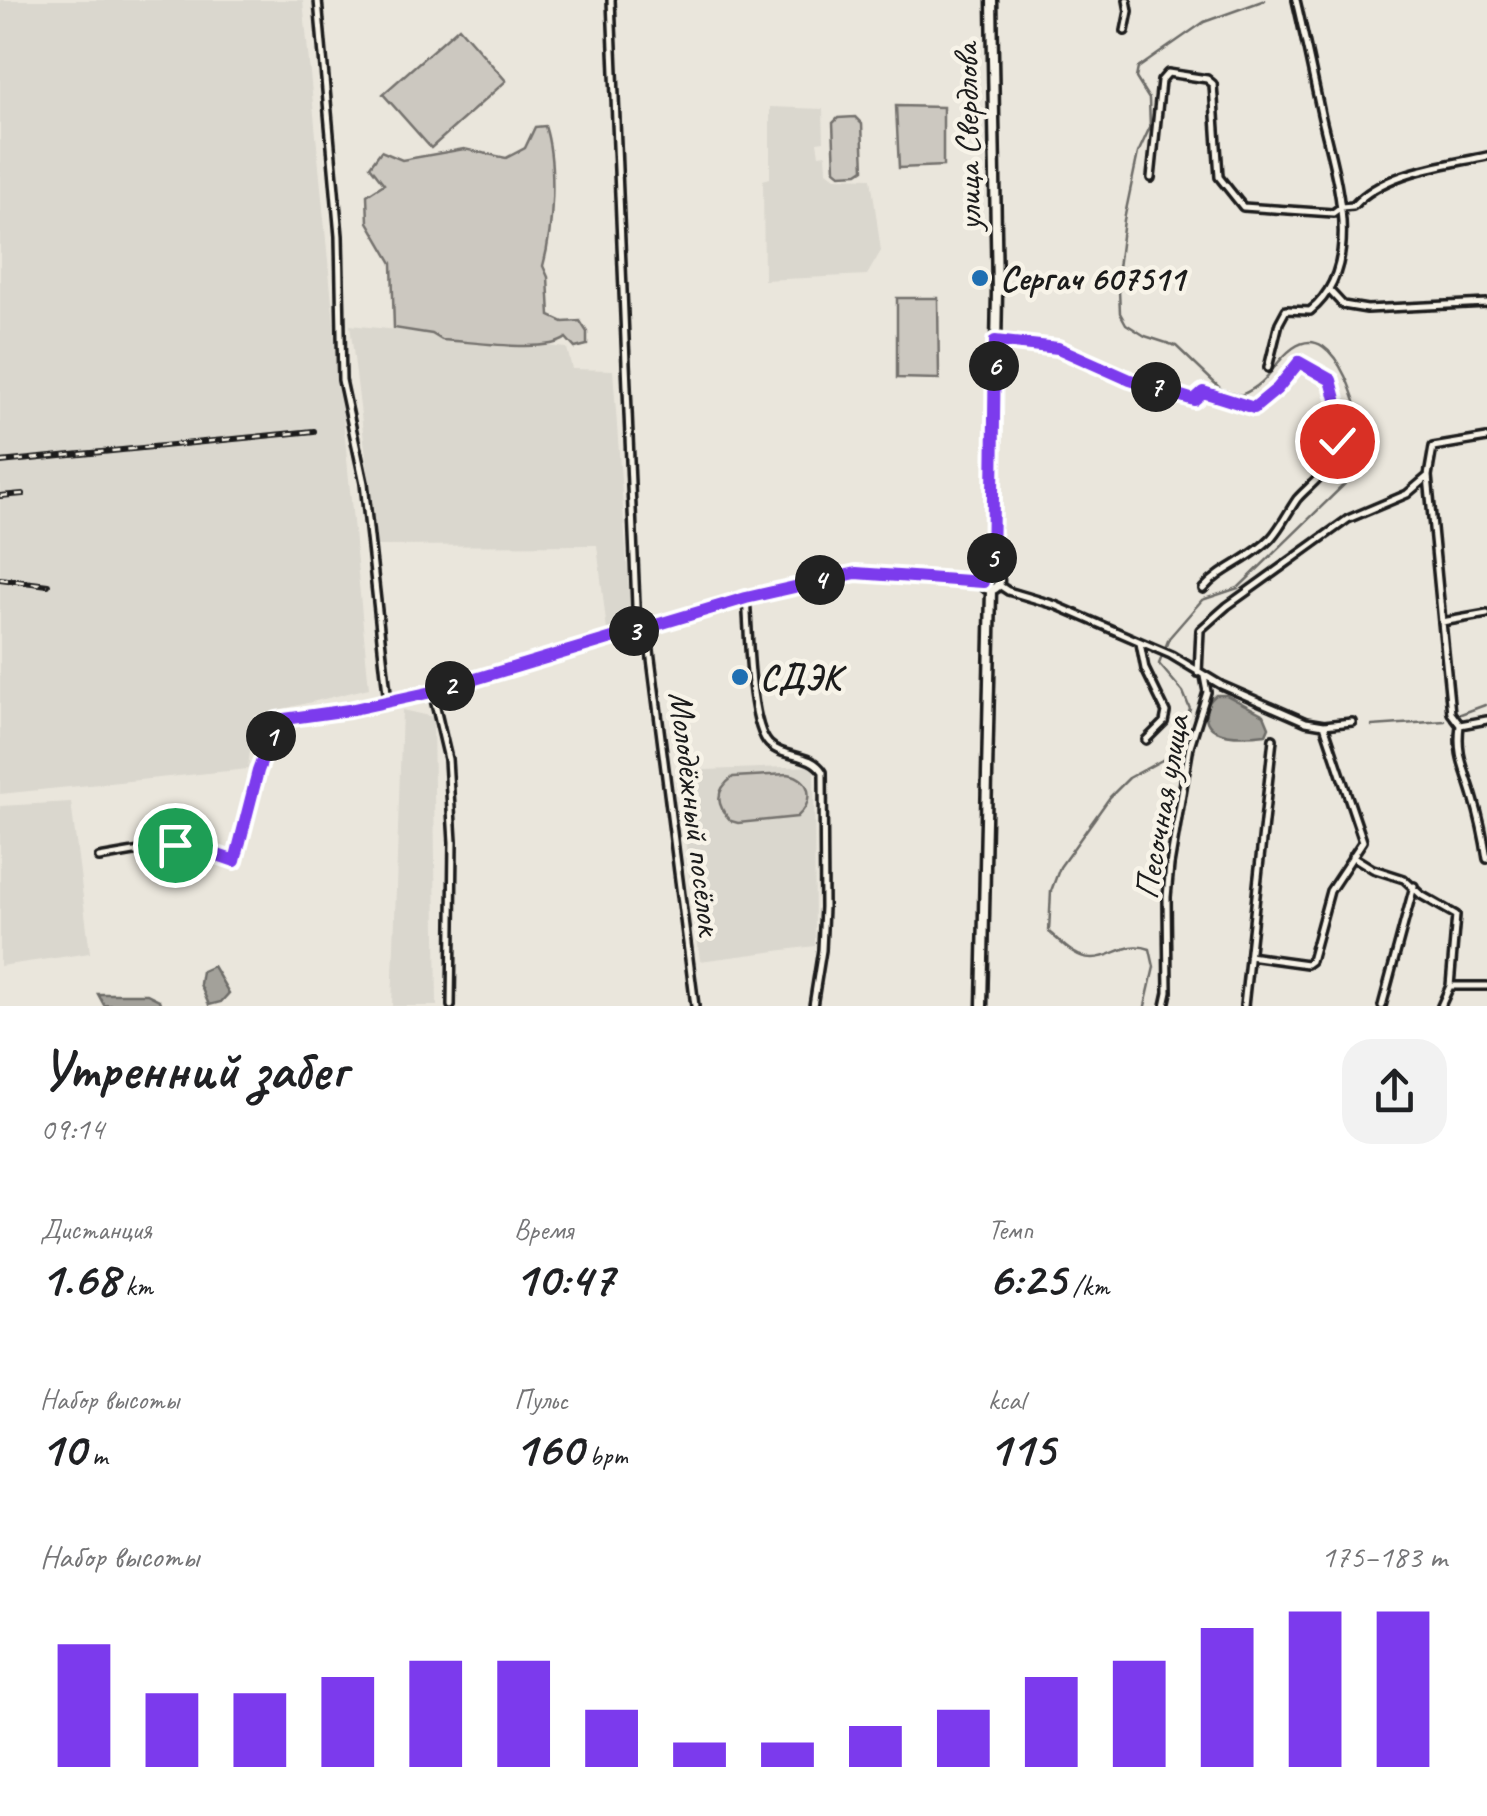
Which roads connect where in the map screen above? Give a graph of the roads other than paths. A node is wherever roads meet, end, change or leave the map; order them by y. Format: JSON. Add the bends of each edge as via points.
{"nodes":[{"id":1,"x":318,"y":0,"type":"edge"},
{"id":2,"x":611,"y":0,"type":"edge"},
{"id":3,"x":992,"y":0,"type":"edge"},
{"id":4,"x":1126,"y":0,"type":"edge"},
{"id":5,"x":1296,"y":0,"type":"edge"},
{"id":6,"x":1124,"y":31,"type":"dead end"},
{"id":7,"x":1487,"y":156,"type":"edge"},
{"id":8,"x":1151,"y":178,"type":"dead end"},
{"id":9,"x":1341,"y":207,"type":"junction"},
{"id":10,"x":1330,"y":291,"type":"junction"},
{"id":11,"x":1487,"y":303,"type":"edge"},
{"id":12,"x":995,"y":341,"type":"junction"},
{"id":13,"x":1268,"y":368,"type":"dead end"},
{"id":14,"x":1487,"y":438,"type":"edge"},
{"id":15,"x":1428,"y":476,"type":"junction"},
{"id":16,"x":992,"y":572,"type":"junction"},
{"id":17,"x":983,"y":582,"type":"junction"},
{"id":18,"x":995,"y":587,"type":"junction"},
{"id":19,"x":1203,"y":590,"type":"dead end"},
{"id":20,"x":746,"y":598,"type":"junction"},
{"id":21,"x":1487,"y":614,"type":"edge"},
{"id":22,"x":1442,"y":622,"type":"junction"},
{"id":23,"x":647,"y":627,"type":"junction"},
{"id":24,"x":637,"y":630,"type":"junction"},
{"id":25,"x":1140,"y":643,"type":"junction"},
{"id":26,"x":1201,"y":674,"type":"junction"},
{"id":27,"x":432,"y":692,"type":"junction"},
{"id":28,"x":388,"y":702,"type":"junction"},
{"id":29,"x":1487,"y":720,"type":"edge"},
{"id":30,"x":1352,"y":722,"type":"dead end"},
{"id":31,"x":1324,"y":725,"type":"junction"},
{"id":32,"x":1460,"y":726,"type":"junction"},
{"id":33,"x":1146,"y":740,"type":"dead end"},
{"id":34,"x":1274,"y":740,"type":"dead end"},
{"id":35,"x":1352,"y":856,"type":"junction"},
{"id":36,"x":99,"y":858,"type":"dead end"},
{"id":37,"x":1487,"y":859,"type":"edge"},
{"id":38,"x":1414,"y":886,"type":"junction"},
{"id":39,"x":1249,"y":956,"type":"junction"},
{"id":40,"x":1450,"y":986,"type":"junction"},
{"id":41,"x":1487,"y":986,"type":"edge"},
{"id":42,"x":452,"y":1006,"type":"edge"},
{"id":43,"x":696,"y":1006,"type":"edge"},
{"id":44,"x":813,"y":1006,"type":"edge"},
{"id":45,"x":982,"y":1006,"type":"edge"},
{"id":46,"x":1165,"y":1006,"type":"edge"},
{"id":47,"x":1244,"y":1006,"type":"edge"},
{"id":48,"x":1382,"y":1006,"type":"edge"},
{"id":49,"x":1440,"y":1006,"type":"edge"}],
"edges":[{"from":1,"to":28,"type":"street","via":[[340,236],[342,380],[364,483]]},
{"from":2,"to":24,"type":"street"},
{"from":3,"to":12,"type":"street","name":"улица Свердлова"},
{"from":4,"to":6,"type":"street"},
{"from":5,"to":9,"type":"street"},
{"from":7,"to":9,"type":"street","via":[[1407,174]]},
{"from":8,"to":9,"type":"street","via":[[1161,81],[1180,74],[1213,84],[1219,177],[1243,206],[1318,213]]},
{"from":9,"to":10,"type":"street"},
{"from":10,"to":11,"type":"street","via":[[1342,304],[1367,310]]},
{"from":10,"to":13,"type":"street","via":[[1310,311],[1286,310]]},
{"from":12,"to":16,"type":"street","name":"улица Свердлова"},
{"from":12,"to":19,"type":"street","via":[[1058,348],[1194,400],[1203,392],[1254,408],[1299,362],[1331,380],[1337,441],[1321,476],[1272,538]]},
{"from":14,"to":15,"type":"street","name":"Песочная улица","via":[[1433,447]]},
{"from":15,"to":22,"type":"street"},
{"from":15,"to":26,"type":"street","name":"Песочная улица","via":[[1407,494],[1348,519],[1227,606],[1200,630]]},
{"from":16,"to":17,"type":"street"},
{"from":16,"to":18,"type":"street","via":[[1000,579]]},
{"from":17,"to":18,"type":"street"},
{"from":17,"to":20,"type":"street","via":[[856,573]]},
{"from":18,"to":25,"type":"street","via":[[1054,604]]},
{"from":18,"to":45,"type":"street"},
{"from":20,"to":23,"type":"street"},
{"from":20,"to":44,"type":"street","name":"Молодёжный посёлок","via":[[757,729],[772,748],[809,759],[823,772],[824,908]]},
{"from":21,"to":22,"type":"street"},
{"from":22,"to":32,"type":"street","via":[[1451,714]]},
{"from":23,"to":24,"type":"street"},
{"from":23,"to":43,"type":"street","name":"Молодёжный посёлок"},
{"from":24,"to":27,"type":"street"},
{"from":25,"to":26,"type":"street"},
{"from":25,"to":33,"type":"street","name":"Песочная улица","via":[[1144,669],[1166,712]]},
{"from":26,"to":31,"type":"street"},
{"from":26,"to":46,"type":"street","name":"Песочная улица","via":[[1207,692],[1190,746],[1170,865]]},
{"from":27,"to":28,"type":"street"},
{"from":27,"to":42,"type":"street","via":[[448,759]]},
{"from":28,"to":36,"type":"street","via":[[277,720],[235,861],[175,845]]},
{"from":29,"to":32,"type":"street"},
{"from":30,"to":31,"type":"street"},
{"from":31,"to":35,"type":"street","via":[[1363,842]]},
{"from":32,"to":37,"type":"street","via":[[1461,766]]},
{"from":34,"to":39,"type":"street"},
{"from":35,"to":38,"type":"street"},
{"from":35,"to":39,"type":"street","via":[[1330,891],[1312,961]]},
{"from":38,"to":40,"type":"street","via":[[1456,915]]},
{"from":38,"to":48,"type":"street"},
{"from":39,"to":47,"type":"street"},
{"from":40,"to":41,"type":"street"},
{"from":40,"to":49,"type":"street"}]}
